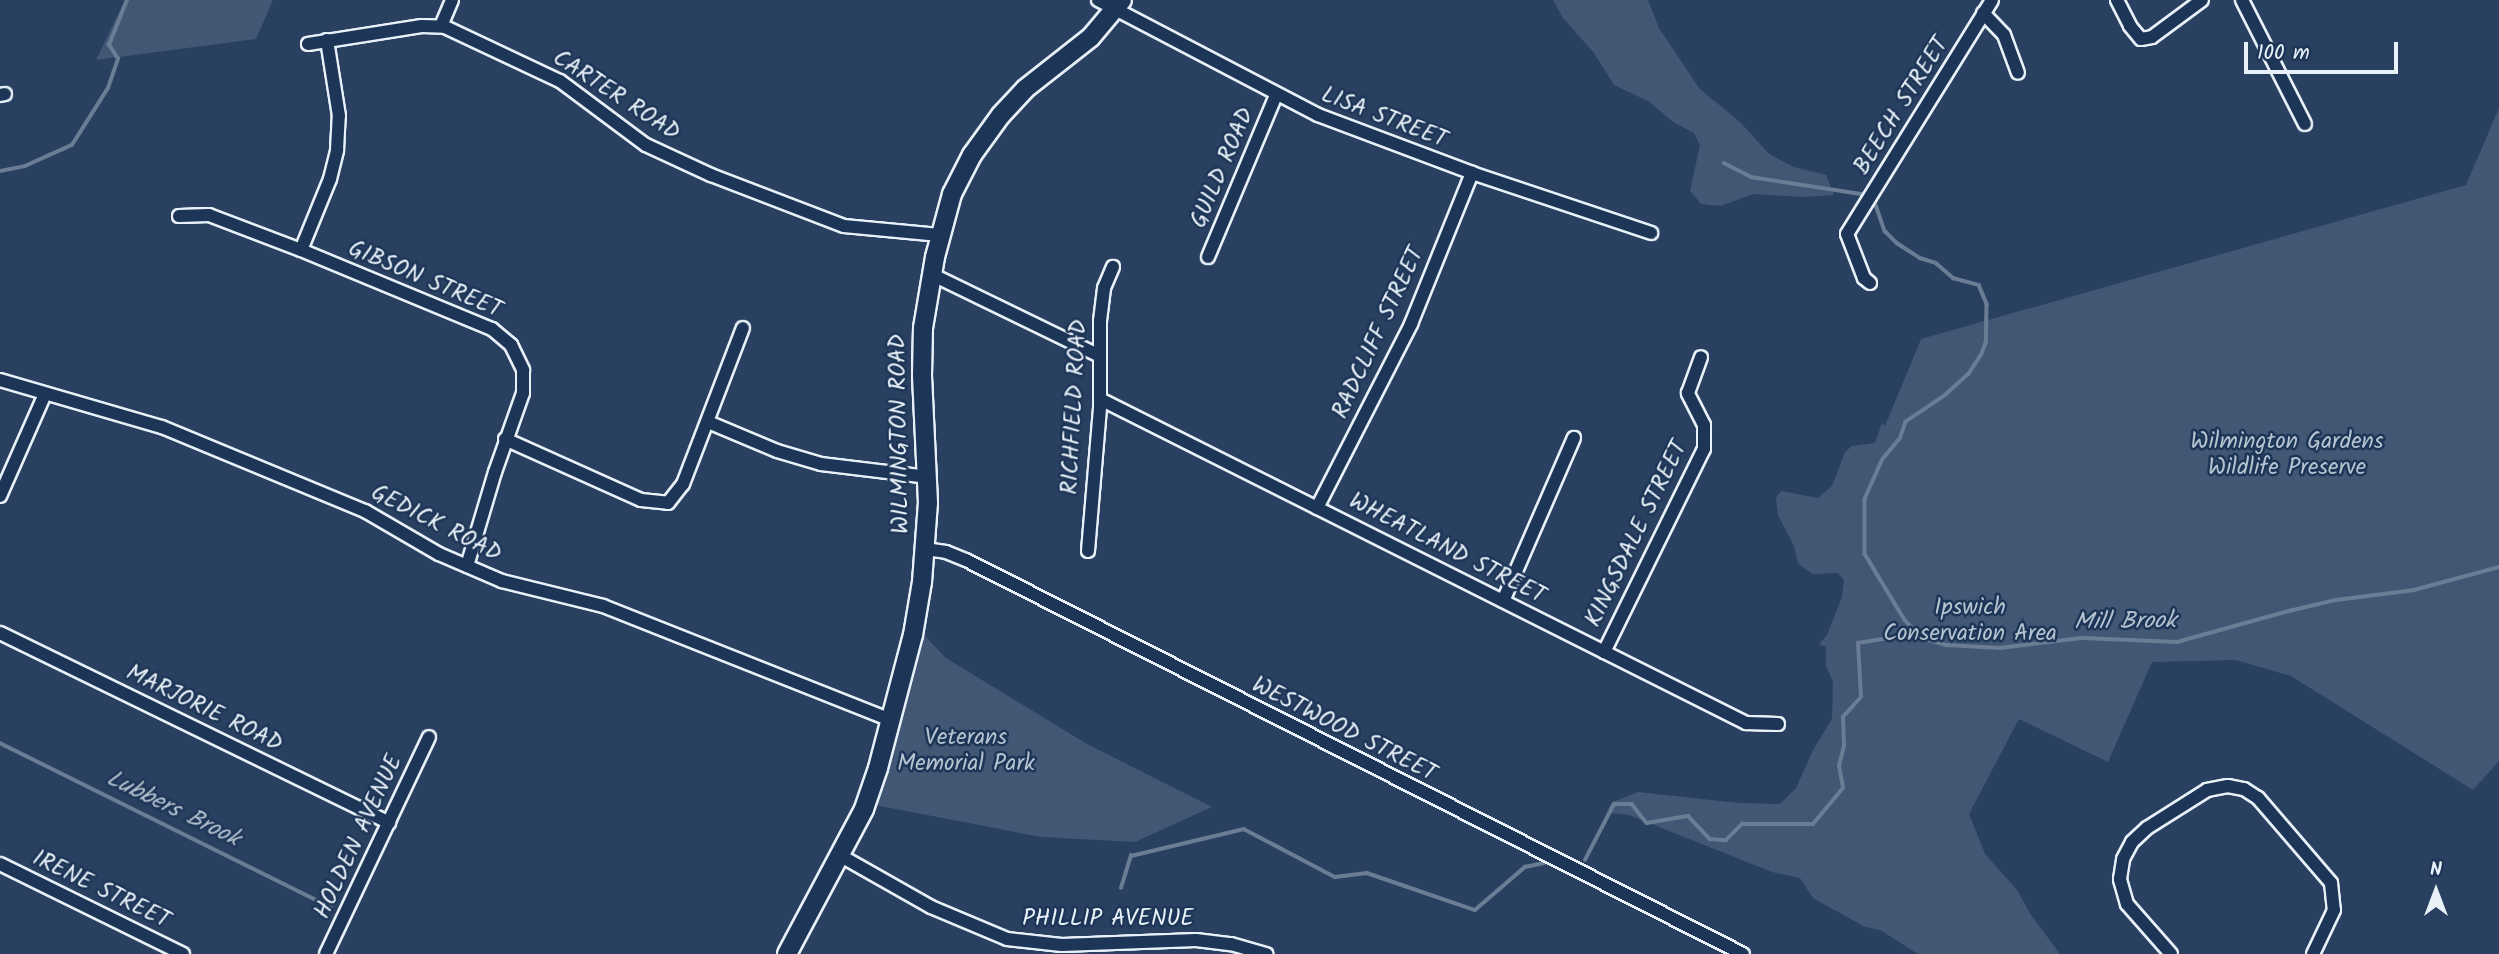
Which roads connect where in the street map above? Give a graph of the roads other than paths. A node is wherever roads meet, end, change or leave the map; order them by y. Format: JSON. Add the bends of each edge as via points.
{"nodes":[{"id":1,"x":452,"y":0,"type":"edge"},
{"id":2,"x":1098,"y":0,"type":"edge"},
{"id":3,"x":1992,"y":0,"type":"edge"},
{"id":4,"x":2118,"y":0,"type":"edge"},
{"id":5,"x":2202,"y":0,"type":"edge"},
{"id":6,"x":2242,"y":0,"type":"edge"},
{"id":7,"x":1119,"y":4,"type":"edge"},
{"id":8,"x":1983,"y":13,"type":"junction"},
{"id":9,"x":442,"y":26,"type":"junction"},
{"id":10,"x":327,"y":40,"type":"junction"},
{"id":11,"x":308,"y":44,"type":"dead end"},
{"id":12,"x":2018,"y":73,"type":"dead end"},
{"id":13,"x":1276,"y":95,"type":"junction"},
{"id":14,"x":2305,"y":124,"type":"dead end"},
{"id":15,"x":1472,"y":173,"type":"junction"},
{"id":16,"x":179,"y":216,"type":"dead end"},
{"id":17,"x":1651,"y":233,"type":"dead end"},
{"id":18,"x":940,"y":235,"type":"junction"},
{"id":19,"x":301,"y":250,"type":"junction"},
{"id":20,"x":1208,"y":257,"type":"dead end"},
{"id":21,"x":1113,"y":267,"type":"dead end"},
{"id":22,"x":931,"y":274,"type":"junction"},
{"id":23,"x":1870,"y":283,"type":"dead end"},
{"id":24,"x":743,"y":328,"type":"dead end"},
{"id":25,"x":1098,"y":355,"type":"junction"},
{"id":26,"x":1701,"y":357,"type":"dead end"},
{"id":27,"x":0,"y":380,"type":"edge"},
{"id":28,"x":45,"y":394,"type":"junction"},
{"id":29,"x":1100,"y":399,"type":"junction"},
{"id":30,"x":708,"y":422,"type":"junction"},
{"id":31,"x":1574,"y":438,"type":"dead end"},
{"id":32,"x":505,"y":439,"type":"junction"},
{"id":33,"x":928,"y":477,"type":"junction"},
{"id":34,"x":0,"y":496,"type":"edge"},
{"id":35,"x":1317,"y":508,"type":"junction"},
{"id":36,"x":925,"y":549,"type":"junction"},
{"id":37,"x":1088,"y":551,"type":"dead end"},
{"id":38,"x":467,"y":566,"type":"junction"},
{"id":39,"x":1503,"y":601,"type":"junction"},
{"id":40,"x":0,"y":633,"type":"edge"},
{"id":41,"x":1604,"y":652,"type":"junction"},
{"id":42,"x":891,"y":720,"type":"junction"},
{"id":43,"x":1778,"y":724,"type":"dead end"},
{"id":44,"x":429,"y":737,"type":"dead end"},
{"id":45,"x":389,"y":823,"type":"junction"},
{"id":46,"x":841,"y":856,"type":"junction"},
{"id":47,"x":0,"y":864,"type":"edge"},
{"id":48,"x":1185,"y":940,"type":"junction"},
{"id":49,"x":183,"y":954,"type":"edge"},
{"id":50,"x":327,"y":954,"type":"edge"},
{"id":51,"x":787,"y":954,"type":"edge"},
{"id":52,"x":1183,"y":954,"type":"edge"},
{"id":53,"x":1267,"y":954,"type":"edge"},
{"id":54,"x":1743,"y":954,"type":"edge"},
{"id":55,"x":2171,"y":954,"type":"edge"},
{"id":56,"x":2312,"y":954,"type":"edge"}],
"edges":[{"from":1,"to":9,"type":"street"},
{"from":2,"to":7,"type":"street","name":"LISA STREET"},
{"from":3,"to":8,"type":"street","name":"BEECH STREET"},
{"from":4,"to":5,"type":"street","via":[[2141,39],[2152,37]]},
{"from":6,"to":14,"type":"street"},
{"from":7,"to":13,"type":"street","name":"LISA STREET"},
{"from":7,"to":18,"type":"main road","name":"WILMINGTON ROAD","via":[[1091,37],[1025,89],[993,124],[958,182]]},
{"from":8,"to":12,"type":"street","via":[[2004,35]]},
{"from":8,"to":23,"type":"street","name":"BEECH STREET","via":[[1847,234]]},
{"from":9,"to":10,"type":"street","name":"CARTER ROAD"},
{"from":9,"to":18,"type":"street","name":"CARTER ROAD","via":[[560,81],[646,145],[711,175],[844,226]]},
{"from":10,"to":11,"type":"street","name":"CARTER ROAD"},
{"from":10,"to":19,"type":"street","via":[[339,116],[337,150]]},
{"from":13,"to":15,"type":"street","name":"LISA STREET"},
{"from":13,"to":20,"type":"street","name":"GUILD ROAD"},
{"from":15,"to":17,"type":"street","name":"LISA STREET"},
{"from":15,"to":35,"type":"street","name":"RADCLIFF STREET","via":[[1411,324]]},
{"from":16,"to":19,"type":"street","name":"GIBSON STREET","via":[[214,216]]},
{"from":18,"to":22,"type":"main road","name":"WILMINGTON ROAD"},
{"from":19,"to":32,"type":"street","name":"GIBSON STREET","via":[[492,329],[508,341],[522,364],[524,384]]},
{"from":21,"to":25,"type":"street","name":"RICHFIELD ROAD","via":[[1104,291]]},
{"from":22,"to":25,"type":"street"},
{"from":22,"to":33,"type":"main road","name":"WILMINGTON ROAD","via":[[922,359]]},
{"from":24,"to":30,"type":"street"},
{"from":25,"to":29,"type":"street","name":"RICHFIELD ROAD"},
{"from":26,"to":41,"type":"street","name":"KINGSDALE STREET","via":[[1688,393],[1703,425],[1704,449]]},
{"from":27,"to":28,"type":"street","name":"GEDICK ROAD"},
{"from":28,"to":34,"type":"street"},
{"from":28,"to":38,"type":"street","name":"GEDICK ROAD","via":[[162,427],[339,499]]},
{"from":29,"to":35,"type":"street","name":"WHEATLAND STREET"},
{"from":29,"to":37,"type":"street","name":"RICHFIELD ROAD"},
{"from":30,"to":32,"type":"street","via":[[683,484],[668,503],[641,500]]},
{"from":30,"to":33,"type":"street","via":[[821,464]]},
{"from":31,"to":39,"type":"street"},
{"from":32,"to":38,"type":"street","name":"GIBSON STREET"},
{"from":33,"to":36,"type":"main road","name":"WILMINGTON ROAD"},
{"from":35,"to":39,"type":"street","name":"WHEATLAND STREET"},
{"from":36,"to":42,"type":"main road","name":"WILMINGTON ROAD","via":[[914,627]]},
{"from":36,"to":54,"type":"street","name":"WESTWOOD STREET","via":[[966,561]]},
{"from":38,"to":42,"type":"street","name":"GEDICK ROAD","via":[[523,588],[603,606]]},
{"from":39,"to":41,"type":"street","name":"WHEATLAND STREET"},
{"from":40,"to":45,"type":"street","name":"MARJORIE ROAD"},
{"from":41,"to":43,"type":"street","name":"WHEATLAND STREET","via":[[1746,723]]},
{"from":42,"to":46,"type":"main road","name":"WILMINGTON ROAD","via":[[870,795]]},
{"from":44,"to":45,"type":"street","name":"HOLDEN AVENUE"},
{"from":45,"to":50,"type":"street","name":"HOLDEN AVENUE"},
{"from":46,"to":48,"type":"street","name":"PHILLIP AVENUE","via":[[931,907],[1007,939],[1062,945]]},
{"from":46,"to":51,"type":"main road","name":"WILMINGTON ROAD"},
{"from":47,"to":49,"type":"street","name":"IRENE STREET"},
{"from":48,"to":52,"type":"street"},
{"from":48,"to":53,"type":"street","name":"PHILLIP AVENUE","via":[[1231,944]]},
{"from":55,"to":56,"type":"street","via":[[2127,904],[2120,879],[2123,859],[2147,828],[2207,790],[2228,786],[2258,798],[2331,883],[2333,915]]}]}
